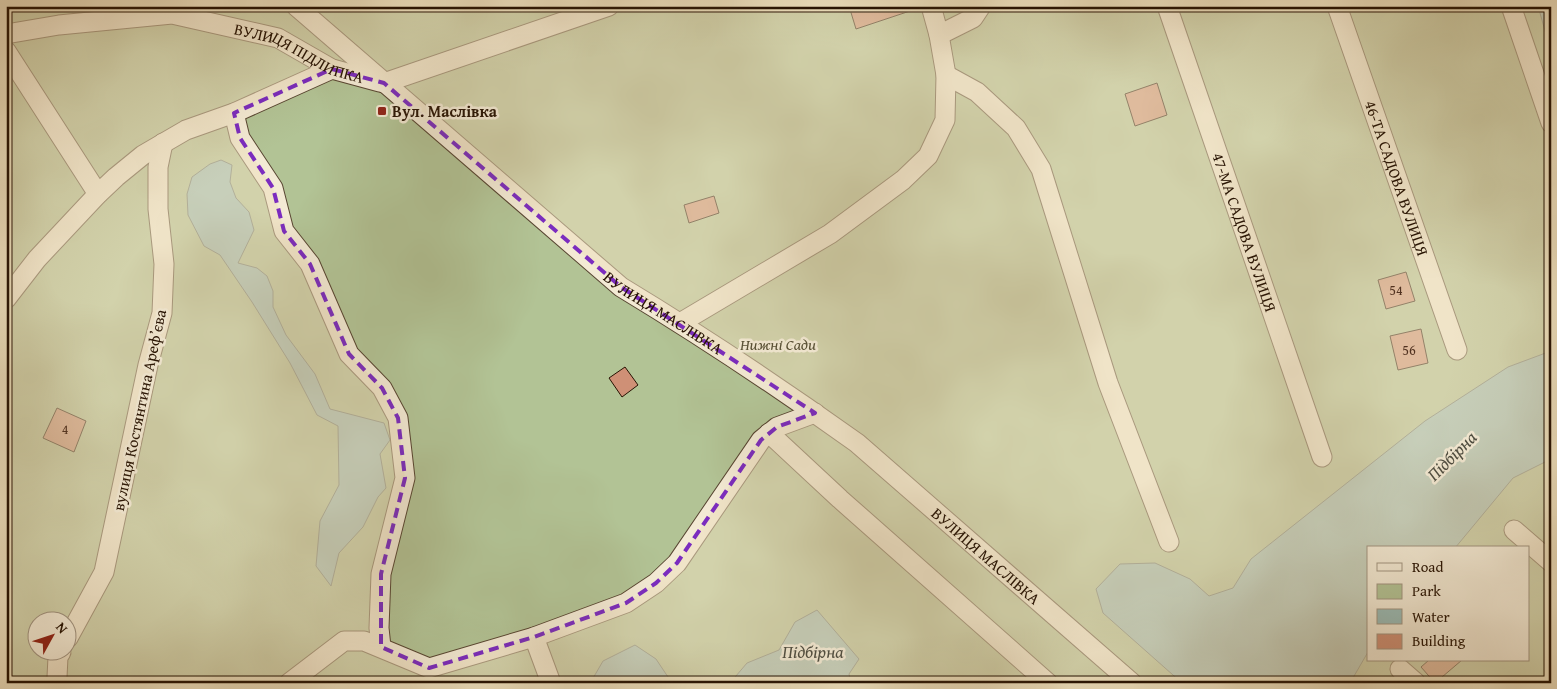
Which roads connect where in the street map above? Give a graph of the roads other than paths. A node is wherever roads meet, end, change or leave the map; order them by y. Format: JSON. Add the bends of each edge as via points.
{"nodes":[{"id":1,"x":296,"y":6,"type":"edge"},
{"id":2,"x":609,"y":6,"type":"edge"},
{"id":3,"x":931,"y":6,"type":"edge"},
{"id":4,"x":981,"y":6,"type":"edge"},
{"id":5,"x":1167,"y":6,"type":"edge"},
{"id":6,"x":1337,"y":6,"type":"edge"},
{"id":7,"x":1512,"y":6,"type":"edge"},
{"id":8,"x":6,"y":34,"type":"edge"},
{"id":9,"x":939,"y":36,"type":"junction"},
{"id":10,"x":6,"y":51,"type":"edge"},
{"id":11,"x":332,"y":69,"type":"junction"},
{"id":12,"x":946,"y":76,"type":"junction"},
{"id":13,"x":384,"y":83,"type":"junction"},
{"id":14,"x":234,"y":113,"type":"junction"},
{"id":15,"x":1551,"y":124,"type":"edge"},
{"id":16,"x":163,"y":143,"type":"junction"},
{"id":17,"x":98,"y":194,"type":"junction"},
{"id":18,"x":6,"y":300,"type":"edge"},
{"id":19,"x":680,"y":323,"type":"junction"},
{"id":20,"x":1457,"y":350,"type":"dead end"},
{"id":21,"x":815,"y":413,"type":"junction"},
{"id":22,"x":768,"y":433,"type":"junction"},
{"id":23,"x":1322,"y":457,"type":"dead end"},
{"id":24,"x":1514,"y":530,"type":"dead end"},
{"id":25,"x":1169,"y":542,"type":"dead end"},
{"id":26,"x":1551,"y":562,"type":"edge"},
{"id":27,"x":78,"y":620,"type":"edge"},
{"id":28,"x":534,"y":637,"type":"junction"},
{"id":29,"x":372,"y":644,"type":"junction"},
{"id":30,"x":58,"y":662,"type":"edge"},
{"id":31,"x":1400,"y":669,"type":"dead end"},
{"id":32,"x":57,"y":677,"type":"dead end"},
{"id":33,"x":289,"y":683,"type":"edge"},
{"id":34,"x":551,"y":683,"type":"edge"},
{"id":35,"x":1048,"y":683,"type":"edge"},
{"id":36,"x":1132,"y":683,"type":"edge"},
{"id":37,"x":1416,"y":683,"type":"edge"}],
"edges":[{"from":1,"to":13,"type":"street","name":"ВУЛИЦЯ МАСЛІВКА"},
{"from":2,"to":13,"type":"street"},
{"from":3,"to":9,"type":"street"},
{"from":4,"to":9,"type":"street","via":[[973,18]]},
{"from":5,"to":23,"type":"street","name":"47-МА САДОВА ВУЛИЦЯ"},
{"from":6,"to":20,"type":"street","name":"46-ТА САДОВА ВУЛИЦЯ"},
{"from":7,"to":15,"type":"street"},
{"from":8,"to":11,"type":"street","name":"ВУЛИЦЯ ПІДЛИПКА","via":[[59,25],[172,14],[278,38]]},
{"from":9,"to":12,"type":"street"},
{"from":10,"to":17,"type":"street"},
{"from":11,"to":13,"type":"street","name":"ВУЛИЦЯ ПІДЛИПКА"},
{"from":11,"to":14,"type":"street"},
{"from":12,"to":19,"type":"street","via":[[944,120],[928,156],[903,180],[830,234]]},
{"from":12,"to":25,"type":"street","via":[[976,92],[1016,128],[1041,169],[1108,383]]},
{"from":13,"to":19,"type":"street","name":"ВУЛИЦЯ МАСЛІВКА","via":[[621,287]]},
{"from":14,"to":16,"type":"street","via":[[186,130]]},
{"from":14,"to":29,"type":"street","via":[[240,138],[273,188],[284,231],[310,264],[349,354],[382,388],[398,418],[405,478],[381,574],[379,628]]},
{"from":16,"to":17,"type":"street","via":[[136,161]]},
{"from":16,"to":27,"type":"street","name":"вулиця Костянтина Арефʼєва","via":[[158,167],[158,209],[164,264],[162,313],[104,572]]},
{"from":17,"to":18,"type":"street","via":[[37,259]]},
{"from":19,"to":21,"type":"street","name":"ВУЛИЦЯ МАСЛІВКА"},
{"from":21,"to":22,"type":"street"},
{"from":21,"to":36,"type":"street","name":"ВУЛИЦЯ МАСЛІВКА","via":[[907,485]]},
{"from":22,"to":28,"type":"street","via":[[677,563],[656,583],[626,603]]},
{"from":22,"to":35,"type":"street"},
{"from":24,"to":26,"type":"street"},
{"from":28,"to":29,"type":"street","via":[[429,668]]},
{"from":28,"to":34,"type":"street"},
{"from":29,"to":33,"type":"street","via":[[344,641]]},
{"from":30,"to":32,"type":"street"},
{"from":31,"to":37,"type":"street"}]}
